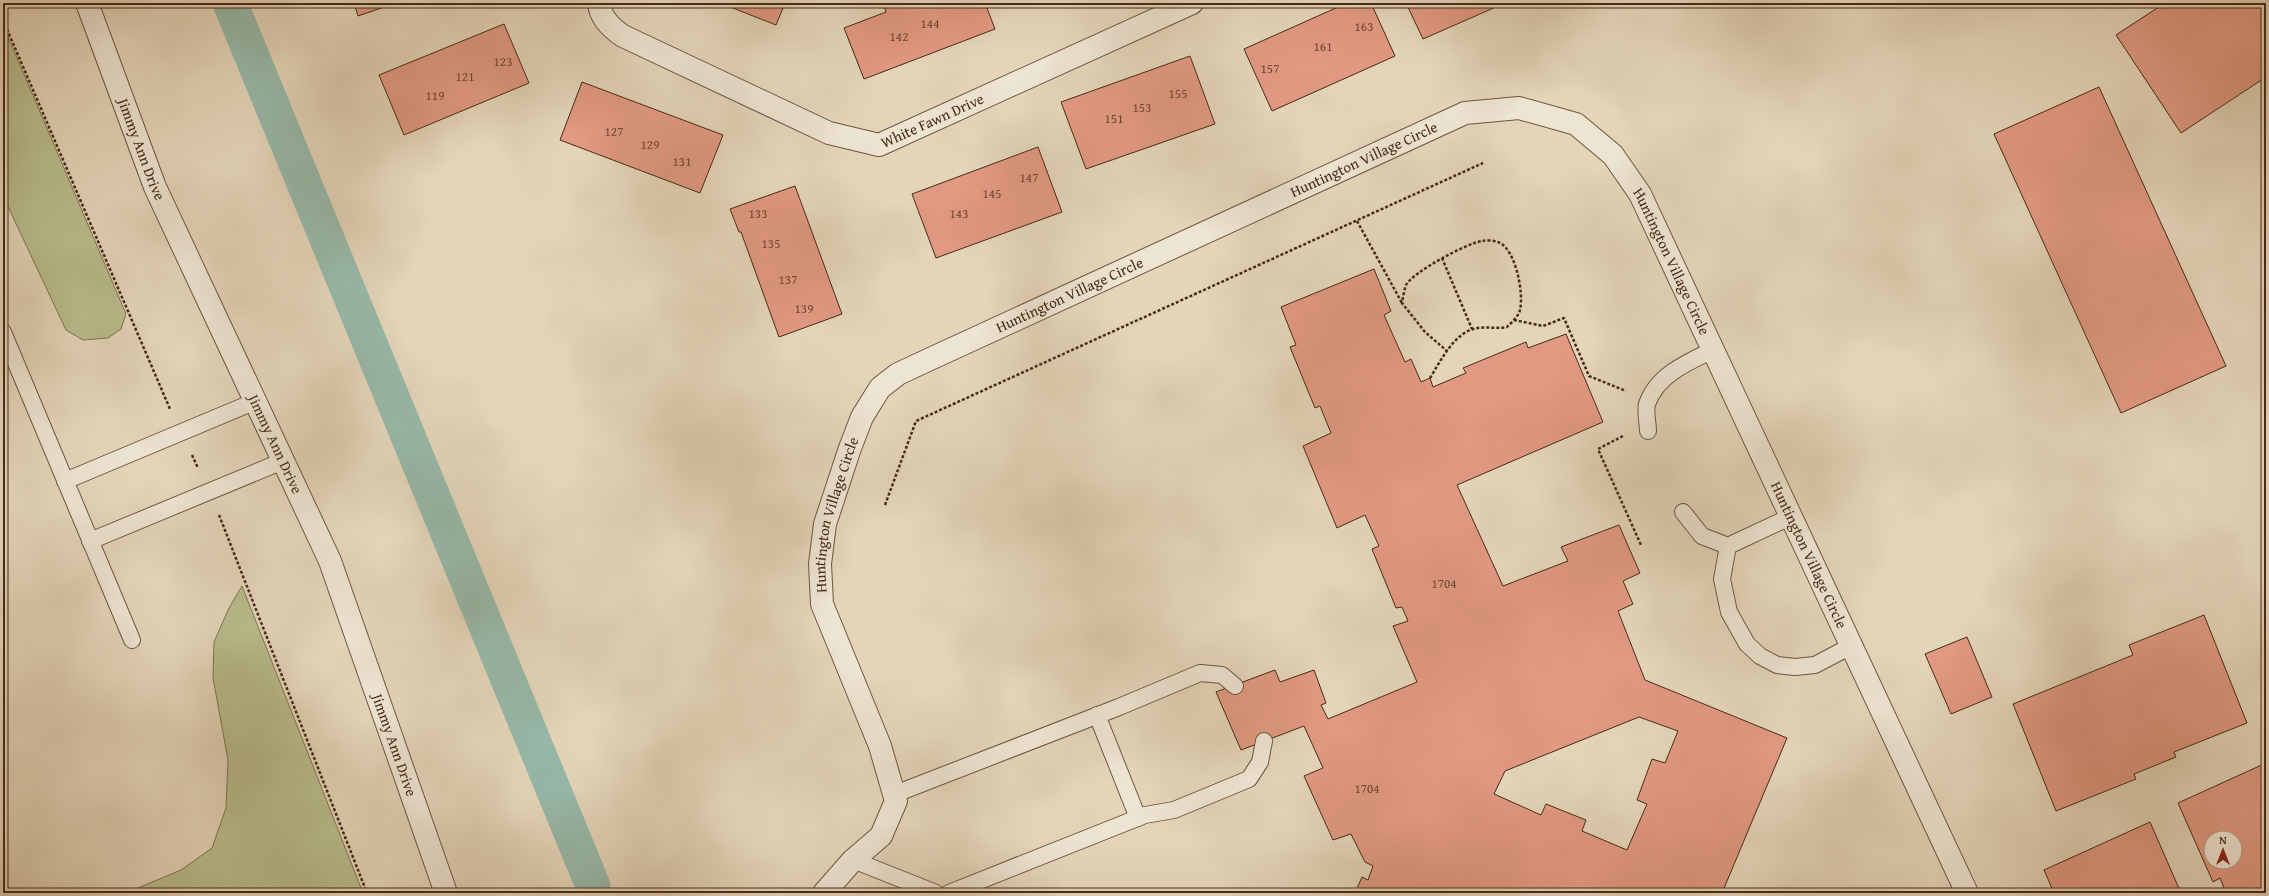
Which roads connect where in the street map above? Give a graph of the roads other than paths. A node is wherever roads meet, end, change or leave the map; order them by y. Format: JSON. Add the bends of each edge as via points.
{"nodes":[{"id":1,"x":87,"y":3,"type":"edge"},
{"id":2,"x":599,"y":3,"type":"edge"},
{"id":3,"x":1192,"y":3,"type":"edge"},
{"id":4,"x":3,"y":332,"type":"edge"},
{"id":5,"x":1713,"y":350,"type":"junction"},
{"id":6,"x":256,"y":401,"type":"junction"},
{"id":7,"x":1648,"y":431,"type":"dead end"},
{"id":8,"x":283,"y":461,"type":"junction"},
{"id":9,"x":65,"y":481,"type":"junction"},
{"id":10,"x":1683,"y":512,"type":"dead end"},
{"id":11,"x":1790,"y":516,"type":"junction"},
{"id":12,"x":90,"y":541,"type":"junction"},
{"id":13,"x":1728,"y":546,"type":"junction"},
{"id":14,"x":132,"y":640,"type":"dead end"},
{"id":15,"x":1851,"y":646,"type":"junction"},
{"id":16,"x":1235,"y":686,"type":"dead end"},
{"id":17,"x":1097,"y":715,"type":"junction"},
{"id":18,"x":1264,"y":741,"type":"dead end"},
{"id":19,"x":895,"y":794,"type":"junction"},
{"id":20,"x":1138,"y":818,"type":"junction"},
{"id":21,"x":854,"y":860,"type":"junction"},
{"id":22,"x":446,"y":893,"type":"edge"},
{"id":23,"x":824,"y":893,"type":"edge"},
{"id":24,"x":936,"y":893,"type":"edge"},
{"id":25,"x":949,"y":893,"type":"edge"},
{"id":26,"x":1967,"y":893,"type":"edge"}],
"edges":[{"from":1,"to":6,"type":"street","name":"Jimmy Ann Drive","via":[[155,187]]},
{"from":2,"to":3,"type":"street","name":"White Fawn Drive","via":[[608,25],[623,36],[829,133],[879,145]]},
{"from":4,"to":9,"type":"lane"},
{"from":5,"to":7,"type":"lane","via":[[1678,367],[1660,383],[1647,404]]},
{"from":5,"to":11,"type":"street","name":"Huntington Village Circle"},
{"from":5,"to":19,"type":"street","name":"Huntington Village Circle","via":[[1640,194],[1613,155],[1576,124],[1519,108],[1465,113],[898,374],[880,388],[862,417],[825,524],[820,564],[822,604],[880,746]]},
{"from":6,"to":8,"type":"street","name":"Jimmy Ann Drive"},
{"from":6,"to":9,"type":"lane"},
{"from":8,"to":12,"type":"lane"},
{"from":8,"to":22,"type":"street","name":"Jimmy Ann Drive","via":[[330,561]]},
{"from":9,"to":12,"type":"lane"},
{"from":10,"to":13,"type":"lane","via":[[1702,536]]},
{"from":11,"to":13,"type":"lane"},
{"from":11,"to":15,"type":"street","name":"Huntington Village Circle"},
{"from":12,"to":14,"type":"lane"},
{"from":13,"to":15,"type":"lane","via":[[1722,580],[1729,612],[1747,644],[1760,656],[1777,665],[1815,665]]},
{"from":15,"to":26,"type":"street","name":"Huntington Village Circle"},
{"from":16,"to":17,"type":"lane","via":[[1222,675],[1200,673]]},
{"from":17,"to":19,"type":"lane"},
{"from":17,"to":20,"type":"lane"},
{"from":18,"to":20,"type":"lane","via":[[1260,762],[1249,779],[1174,810]]},
{"from":19,"to":21,"type":"street","name":"Huntington Village Circle","via":[[896,801],[881,836]]},
{"from":20,"to":25,"type":"lane"},
{"from":21,"to":23,"type":"street","name":"Huntington Village Circle"},
{"from":21,"to":24,"type":"lane"}]}
